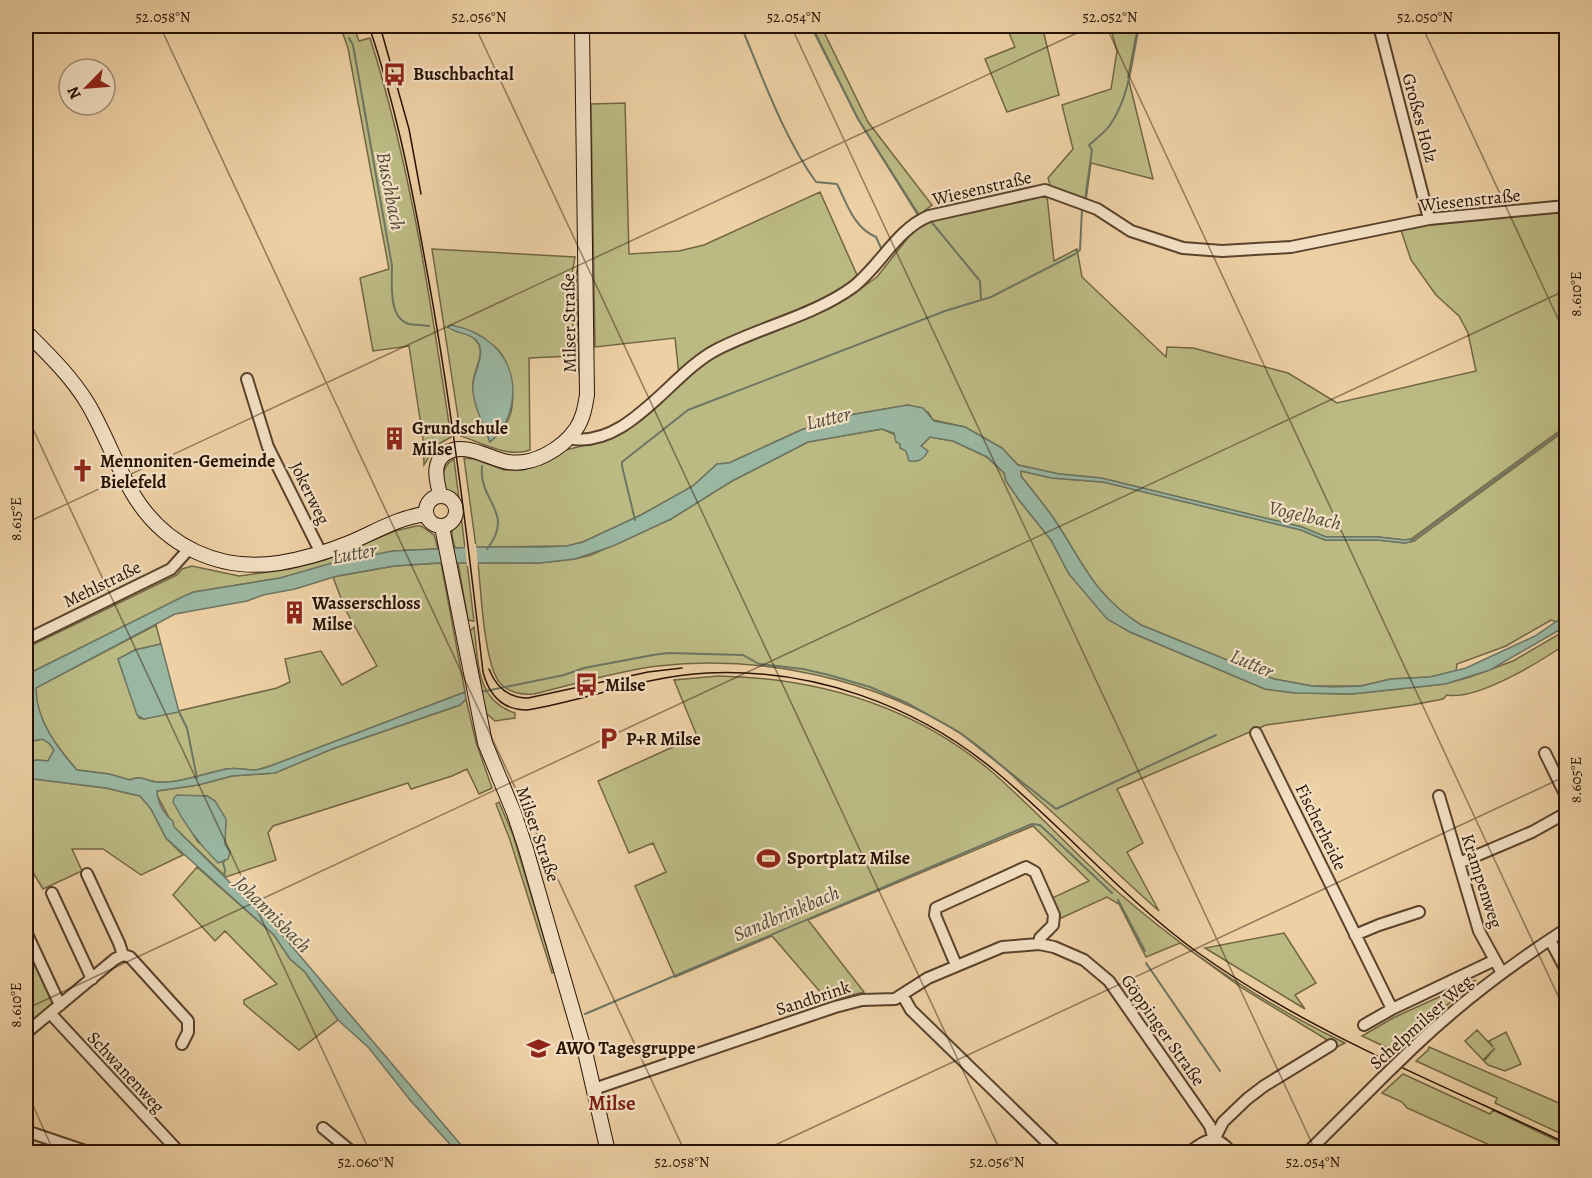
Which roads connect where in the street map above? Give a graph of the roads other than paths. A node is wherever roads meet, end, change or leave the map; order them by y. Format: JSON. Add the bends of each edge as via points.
{"nodes":[{"id":1,"x":582,"y":26,"type":"edge"},
{"id":2,"x":1379,"y":26,"type":"edge"},
{"id":3,"x":1566,"y":206,"type":"edge"},
{"id":4,"x":1429,"y":219,"type":"junction"},
{"id":5,"x":26,"y":332,"type":"edge"},
{"id":6,"x":247,"y":380,"type":"dead end"},
{"id":7,"x":568,"y":438,"type":"junction"},
{"id":8,"x":440,"y":495,"type":"junction"},
{"id":9,"x":425,"y":514,"type":"junction"},
{"id":10,"x":443,"y":532,"type":"junction"},
{"id":11,"x":188,"y":550,"type":"junction"},
{"id":12,"x":321,"y":553,"type":"junction"},
{"id":13,"x":26,"y":640,"type":"edge"},
{"id":14,"x":1256,"y":733,"type":"dead end"},
{"id":15,"x":1545,"y":753,"type":"dead end"},
{"id":16,"x":1439,"y":796,"type":"dead end"},
{"id":17,"x":1566,"y":796,"type":"edge"},
{"id":18,"x":1566,"y":813,"type":"edge"},
{"id":19,"x":1459,"y":863,"type":"junction"},
{"id":20,"x":87,"y":874,"type":"dead end"},
{"id":21,"x":52,"y":893,"type":"dead end"},
{"id":22,"x":1419,"y":912,"type":"dead end"},
{"id":23,"x":1566,"y":929,"type":"edge"},
{"id":24,"x":26,"y":932,"type":"edge"},
{"id":25,"x":1355,"y":935,"type":"junction"},
{"id":26,"x":1550,"y":940,"type":"junction"},
{"id":27,"x":1039,"y":944,"type":"junction"},
{"id":28,"x":123,"y":955,"type":"junction"},
{"id":29,"x":1495,"y":960,"type":"junction"},
{"id":30,"x":956,"y":965,"type":"junction"},
{"id":31,"x":1566,"y":970,"type":"edge"},
{"id":32,"x":1502,"y":973,"type":"junction"},
{"id":33,"x":92,"y":979,"type":"junction"},
{"id":34,"x":903,"y":996,"type":"junction"},
{"id":35,"x":60,"y":1005,"type":"junction"},
{"id":36,"x":1392,"y":1009,"type":"junction"},
{"id":37,"x":50,"y":1013,"type":"junction"},
{"id":38,"x":1364,"y":1025,"type":"dead end"},
{"id":39,"x":26,"y":1033,"type":"edge"},
{"id":40,"x":182,"y":1044,"type":"dead end"},
{"id":41,"x":1331,"y":1045,"type":"dead end"},
{"id":42,"x":594,"y":1089,"type":"junction"},
{"id":43,"x":323,"y":1128,"type":"dead end"},
{"id":44,"x":26,"y":1131,"type":"edge"},
{"id":45,"x":1214,"y":1140,"type":"junction"},
{"id":46,"x":88,"y":1152,"type":"edge"},
{"id":47,"x":178,"y":1152,"type":"edge"},
{"id":48,"x":352,"y":1152,"type":"edge"},
{"id":49,"x":608,"y":1152,"type":"edge"},
{"id":50,"x":1057,"y":1152,"type":"edge"},
{"id":51,"x":1190,"y":1152,"type":"edge"},
{"id":52,"x":1231,"y":1152,"type":"edge"},
{"id":53,"x":1308,"y":1152,"type":"edge"}],
"edges":[{"from":1,"to":7,"type":"main road","name":"Milser Straße","via":[[587,395],[582,419]]},
{"from":2,"to":4,"type":"street","name":"Großes Holz"},
{"from":3,"to":4,"type":"street","name":"Wiesenstraße"},
{"from":4,"to":7,"type":"street","name":"Wiesenstraße","via":[[1291,247],[1222,251],[1183,248],[1131,231],[1097,209],[1046,190],[929,216],[910,228],[852,288],[715,350],[617,429],[591,439]]},
{"from":5,"to":11,"type":"main road","via":[[81,393],[139,504],[166,534]]},
{"from":6,"to":12,"type":"street","name":"Jokerweg","via":[[268,447]]},
{"from":7,"to":8,"type":"main road","name":"Milser Straße","via":[[548,453],[522,462],[453,450],[436,467]]},
{"from":8,"to":9,"type":"main road","via":[[427,503]]},
{"from":8,"to":10,"type":"main road","via":[[450,498],[456,512]]},
{"from":9,"to":10,"type":"main road"},
{"from":9,"to":12,"type":"main road","via":[[401,519]]},
{"from":10,"to":42,"type":"main road","name":"Milser Straße","via":[[485,743],[523,838]]},
{"from":11,"to":12,"type":"main road","via":[[221,562],[250,565]]},
{"from":11,"to":13,"type":"street","name":"Mehlstraße","via":[[171,569]]},
{"from":14,"to":25,"type":"street","name":"Fischerheide"},
{"from":15,"to":17,"type":"street"},
{"from":16,"to":19,"type":"street","name":"Krampenweg"},
{"from":18,"to":19,"type":"street"},
{"from":19,"to":29,"type":"street","name":"Krampenweg","via":[[1479,932]]},
{"from":20,"to":28,"type":"street"},
{"from":21,"to":33,"type":"street"},
{"from":22,"to":25,"type":"street"},
{"from":23,"to":26,"type":"street","name":"Schelpmilser Weg"},
{"from":24,"to":35,"type":"street"},
{"from":25,"to":36,"type":"street","name":"Fischerheide"},
{"from":26,"to":31,"type":"street"},
{"from":26,"to":32,"type":"street","name":"Schelpmilser Weg"},
{"from":27,"to":30,"type":"street","name":"Göppinger Straße","via":[[1002,947]]},
{"from":27,"to":30,"type":"street","via":[[1053,925],[1054,915],[1035,872],[1026,867],[936,908],[935,915]]},
{"from":27,"to":45,"type":"street","name":"Göppinger Straße","via":[[1084,960],[1109,981],[1210,1126]]},
{"from":28,"to":33,"type":"street"},
{"from":28,"to":40,"type":"street","via":[[130,957],[188,1021]]},
{"from":29,"to":32,"type":"street","name":"Krampenweg"},
{"from":29,"to":36,"type":"street","name":"Schelpmilser Weg"},
{"from":30,"to":34,"type":"street","name":"Göppinger Straße"},
{"from":32,"to":53,"type":"street","name":"Schelpmilser Weg","bridge":true,"via":[[1414,1047]]},
{"from":33,"to":35,"type":"street"},
{"from":34,"to":42,"type":"street","name":"Sandbrink","via":[[835,1007]]},
{"from":34,"to":50,"type":"street","via":[[911,1010]]},
{"from":35,"to":37,"type":"street"},
{"from":36,"to":38,"type":"street","name":"Schelpmilser Weg"},
{"from":37,"to":39,"type":"street"},
{"from":37,"to":47,"type":"street","name":"Schwanenweg"},
{"from":41,"to":45,"type":"street","via":[[1247,1099],[1223,1122]]},
{"from":42,"to":49,"type":"main road","name":"Milser Straße"},
{"from":43,"to":48,"type":"street"},
{"from":44,"to":46,"type":"street"},
{"from":45,"to":51,"type":"street","via":[[1206,1140]]},
{"from":45,"to":52,"type":"street"}]}
